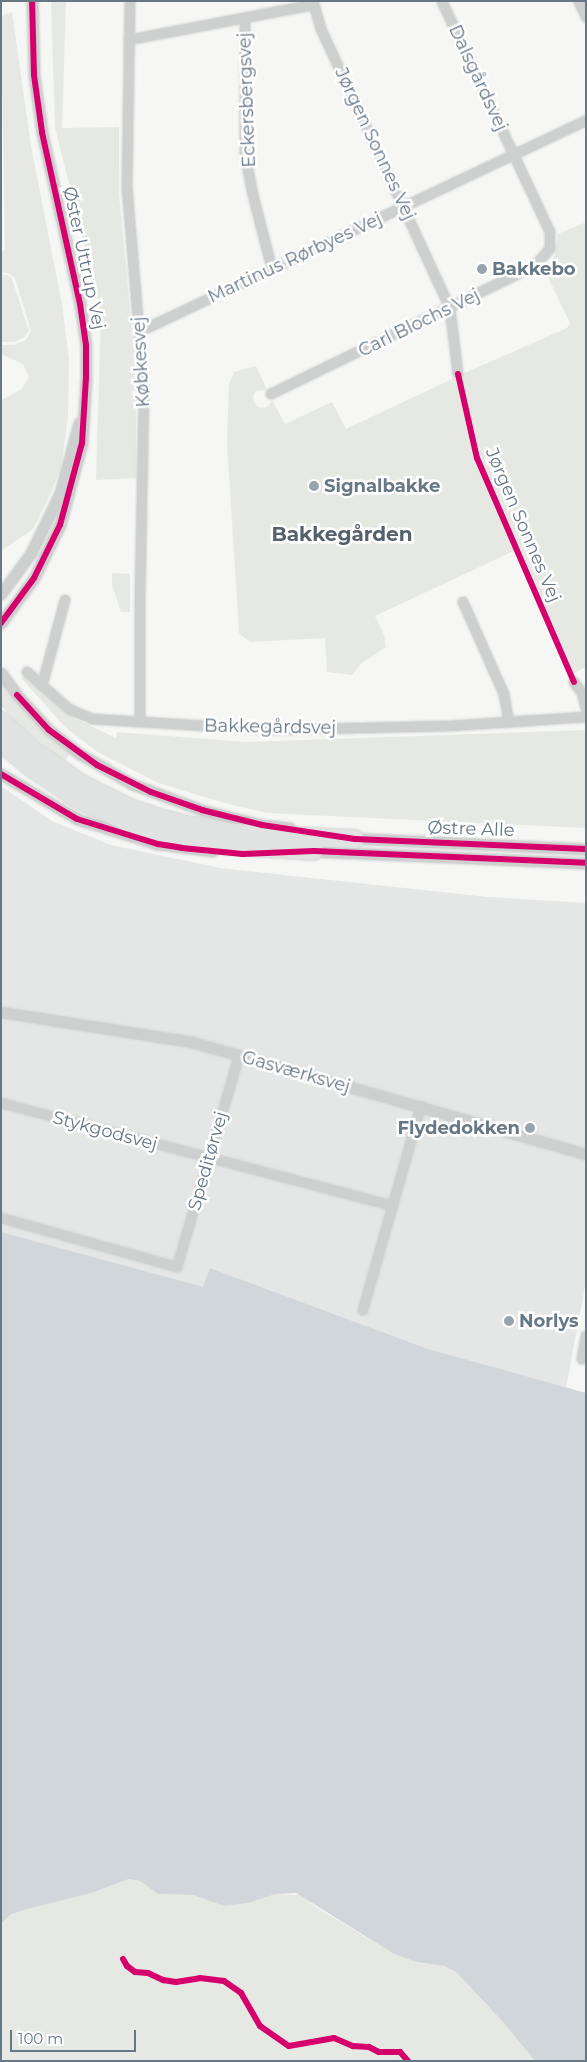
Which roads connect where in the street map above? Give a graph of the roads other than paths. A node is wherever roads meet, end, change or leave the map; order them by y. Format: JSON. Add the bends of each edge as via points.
{"nodes":[{"id":1,"x":32,"y":1,"type":"edge"},
{"id":2,"x":130,"y":1,"type":"edge"},
{"id":3,"x":442,"y":1,"type":"edge"},
{"id":4,"x":579,"y":1,"type":"edge"},
{"id":5,"x":313,"y":3,"type":"edge"},
{"id":6,"x":586,"y":16,"type":"edge"},
{"id":7,"x":245,"y":18,"type":"junction"},
{"id":8,"x":129,"y":40,"type":"junction"},
{"id":9,"x":586,"y":121,"type":"edge"},
{"id":10,"x":514,"y":155,"type":"junction"},
{"id":11,"x":404,"y":206,"type":"junction"},
{"id":12,"x":272,"y":269,"type":"junction"},
{"id":13,"x":450,"y":308,"type":"junction"},
{"id":14,"x":140,"y":331,"type":"junction"},
{"id":15,"x":458,"y":374,"type":"dead end"},
{"id":16,"x":271,"y":394,"type":"dead end"},
{"id":17,"x":84,"y":404,"type":"junction"},
{"id":18,"x":1,"y":594,"type":"edge"},
{"id":19,"x":65,"y":600,"type":"dead end"},
{"id":20,"x":463,"y":602,"type":"dead end"},
{"id":21,"x":1,"y":623,"type":"edge"},
{"id":22,"x":27,"y":672,"type":"dead end"},
{"id":23,"x":1,"y":673,"type":"edge"},
{"id":24,"x":574,"y":682,"type":"dead end"},
{"id":25,"x":42,"y":686,"type":"junction"},
{"id":26,"x":586,"y":708,"type":"edge"},
{"id":27,"x":586,"y":717,"type":"edge"},
{"id":28,"x":1,"y":721,"type":"edge"},
{"id":29,"x":140,"y":722,"type":"junction"},
{"id":30,"x":509,"y":723,"type":"junction"},
{"id":31,"x":1,"y":742,"type":"edge"},
{"id":32,"x":1,"y":774,"type":"edge"},
{"id":33,"x":355,"y":839,"type":"junction"},
{"id":34,"x":586,"y":849,"type":"edge"},
{"id":35,"x":314,"y":851,"type":"junction"},
{"id":36,"x":586,"y":863,"type":"edge"},
{"id":37,"x":1,"y":1012,"type":"edge"},
{"id":38,"x":239,"y":1056,"type":"junction"},
{"id":39,"x":1,"y":1103,"type":"edge"},
{"id":40,"x":421,"y":1106,"type":"junction"},
{"id":41,"x":586,"y":1154,"type":"edge"},
{"id":42,"x":209,"y":1159,"type":"junction"},
{"id":43,"x":393,"y":1206,"type":"junction"},
{"id":44,"x":1,"y":1218,"type":"edge"},
{"id":45,"x":363,"y":1310,"type":"dead end"},
{"id":46,"x":586,"y":1336,"type":"edge"},
{"id":47,"x":582,"y":1359,"type":"dead end"}],
"edges":[{"from":1,"to":17,"type":"street","name":"Øster Uttrup Vej","via":[[34,75],[42,132],[86,345]]},
{"from":2,"to":8,"type":"street","name":"Købkesvej"},
{"from":3,"to":10,"type":"street","name":"Dalsgårdsvej"},
{"from":4,"to":6,"type":"street"},
{"from":5,"to":7,"type":"street"},
{"from":5,"to":11,"type":"street","name":"Jørgen Sonnes Vej","via":[[321,29]]},
{"from":7,"to":8,"type":"street"},
{"from":7,"to":12,"type":"street","name":"Eckersbergsvej","via":[[245,154]]},
{"from":8,"to":14,"type":"street","name":"Købkesvej","via":[[127,187]]},
{"from":9,"to":10,"type":"street","name":"Martinus Rørbyes Vej"},
{"from":10,"to":11,"type":"street","name":"Martinus Rørbyes Vej"},
{"from":10,"to":13,"type":"street","name":"Carl Blochs Vej","via":[[550,232],[550,249],[535,266]]},
{"from":11,"to":12,"type":"street","name":"Martinus Rørbyes Vej"},
{"from":11,"to":13,"type":"street","name":"Jørgen Sonnes Vej"},
{"from":12,"to":14,"type":"street","name":"Martinus Rørbyes Vej"},
{"from":13,"to":15,"type":"street","name":"Jørgen Sonnes Vej"},
{"from":13,"to":16,"type":"street","name":"Carl Blochs Vej"},
{"from":14,"to":29,"type":"street","name":"Købkesvej","via":[[144,390]]},
{"from":17,"to":18,"type":"street","name":"Øster Uttrup Vej","via":[[60,493],[31,554]]},
{"from":17,"to":21,"type":"street","name":"Øster Uttrup Vej","via":[[82,442],[60,525],[34,578]]},
{"from":19,"to":25,"type":"street"},
{"from":20,"to":30,"type":"street","via":[[504,694]]},
{"from":22,"to":25,"type":"street","name":"Bakkegårdsvej"},
{"from":23,"to":33,"type":"street","name":"Østre Alle","via":[[49,730],[85,757],[132,784],[186,806],[244,821]]},
{"from":24,"to":26,"type":"street","via":[[582,693]]},
{"from":25,"to":29,"type":"street","name":"Bakkegårdsvej","via":[[68,709],[82,716]]},
{"from":27,"to":30,"type":"street","name":"Bakkegårdsvej"},
{"from":28,"to":33,"type":"highway","via":[[34,751],[80,783],[156,817],[233,832]]},
{"from":29,"to":30,"type":"street","name":"Bakkegårdsvej","via":[[272,730]]},
{"from":31,"to":35,"type":"highway","via":[[76,798],[130,823],[160,833],[219,845]]},
{"from":32,"to":35,"type":"street","name":"Østre Alle","via":[[77,820],[158,844],[243,854]]},
{"from":33,"to":34,"type":"street","name":"Østre Alle"},
{"from":35,"to":36,"type":"street","name":"Østre Alle"},
{"from":37,"to":38,"type":"street","name":"Gasværksvej","via":[[165,1038]]},
{"from":38,"to":40,"type":"street","name":"Gasværksvej"},
{"from":38,"to":42,"type":"street","name":"Speditørvej"},
{"from":39,"to":42,"type":"street","name":"Stykgodsvej"},
{"from":40,"to":41,"type":"street","name":"Gasværksvej"},
{"from":40,"to":43,"type":"street"},
{"from":42,"to":43,"type":"street"},
{"from":42,"to":44,"type":"street","name":"Speditørvej","via":[[177,1267]]},
{"from":43,"to":45,"type":"street"},
{"from":46,"to":47,"type":"street"}]}
